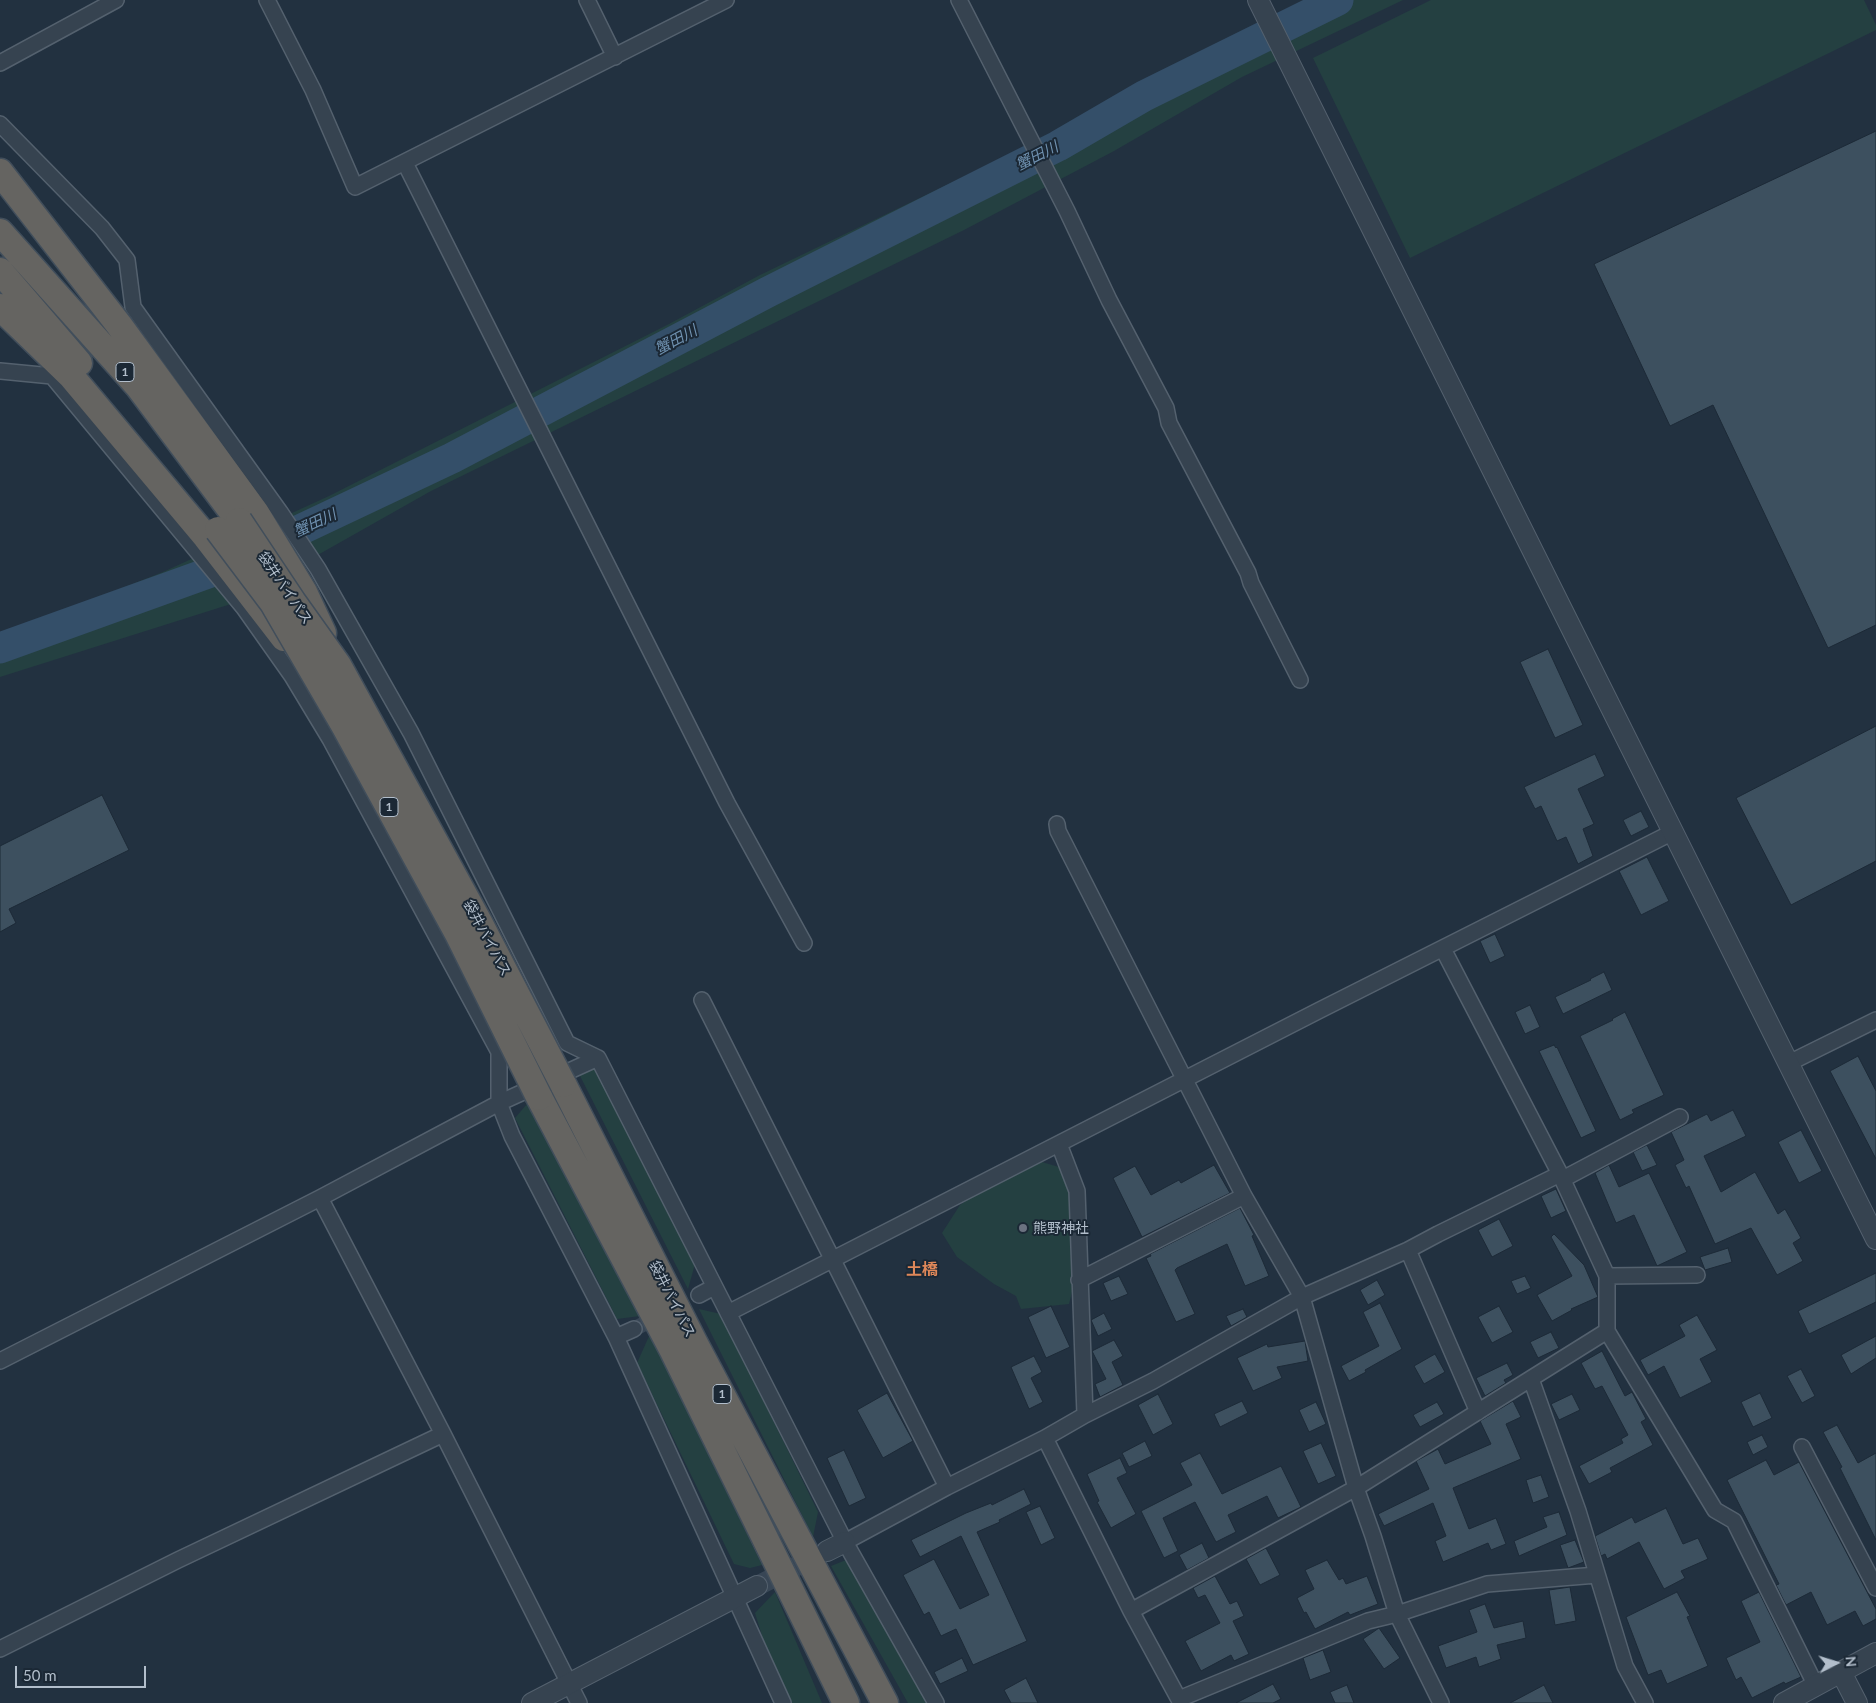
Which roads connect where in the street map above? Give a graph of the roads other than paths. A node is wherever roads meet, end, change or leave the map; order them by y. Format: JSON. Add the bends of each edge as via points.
{"nodes":[{"id":1,"x":116,"y":0,"type":"edge"},
{"id":2,"x":266,"y":0,"type":"edge"},
{"id":3,"x":588,"y":0,"type":"edge"},
{"id":4,"x":726,"y":0,"type":"edge"},
{"id":5,"x":958,"y":0,"type":"edge"},
{"id":6,"x":1258,"y":0,"type":"edge"},
{"id":7,"x":615,"y":57,"type":"junction"},
{"id":8,"x":0,"y":63,"type":"edge"},
{"id":9,"x":0,"y":124,"type":"edge"},
{"id":10,"x":405,"y":163,"type":"junction"},
{"id":11,"x":0,"y":172,"type":"edge"},
{"id":12,"x":0,"y":232,"type":"edge"},
{"id":13,"x":0,"y":271,"type":"edge"},
{"id":14,"x":0,"y":307,"type":"edge"},
{"id":15,"x":0,"y":370,"type":"edge"},
{"id":16,"x":233,"y":528,"type":"junction"},
{"id":17,"x":1300,"y":680,"type":"dead end"},
{"id":18,"x":1057,"y":824,"type":"dead end"},
{"id":19,"x":1673,"y":832,"type":"junction"},
{"id":20,"x":804,"y":942,"type":"dead end"},
{"id":21,"x":1443,"y":949,"type":"junction"},
{"id":22,"x":702,"y":1000,"type":"dead end"},
{"id":23,"x":1876,"y":1020,"type":"edge"},
{"id":24,"x":598,"y":1058,"type":"junction"},
{"id":25,"x":1789,"y":1063,"type":"junction"},
{"id":26,"x":1185,"y":1080,"type":"junction"},
{"id":27,"x":499,"y":1103,"type":"junction"},
{"id":28,"x":1680,"y":1117,"type":"dead end"},
{"id":29,"x":1059,"y":1144,"type":"junction"},
{"id":30,"x":1562,"y":1177,"type":"junction"},
{"id":31,"x":1244,"y":1196,"type":"junction"},
{"id":32,"x":320,"y":1198,"type":"junction"},
{"id":33,"x":1876,"y":1239,"type":"edge"},
{"id":34,"x":1408,"y":1250,"type":"junction"},
{"id":35,"x":833,"y":1259,"type":"junction"},
{"id":36,"x":1697,"y":1275,"type":"dead end"},
{"id":37,"x":1606,"y":1276,"type":"junction"},
{"id":38,"x":1079,"y":1280,"type":"junction"},
{"id":39,"x":714,"y":1287,"type":"junction"},
{"id":40,"x":699,"y":1295,"type":"tunnel mouth"},
{"id":41,"x":1302,"y":1297,"type":"junction"},
{"id":42,"x":728,"y":1313,"type":"junction"},
{"id":43,"x":634,"y":1329,"type":"tunnel mouth"},
{"id":44,"x":1607,"y":1331,"type":"junction"},
{"id":45,"x":616,"y":1337,"type":"junction"},
{"id":46,"x":0,"y":1361,"type":"edge"},
{"id":47,"x":1531,"y":1379,"type":"junction"},
{"id":48,"x":1478,"y":1412,"type":"junction"},
{"id":49,"x":1086,"y":1415,"type":"junction"},
{"id":50,"x":443,"y":1434,"type":"junction"},
{"id":51,"x":1045,"y":1438,"type":"junction"},
{"id":52,"x":1802,"y":1447,"type":"dead end"},
{"id":53,"x":947,"y":1487,"type":"junction"},
{"id":54,"x":1356,"y":1488,"type":"junction"},
{"id":55,"x":845,"y":1542,"type":"junction"},
{"id":56,"x":827,"y":1551,"type":"tunnel mouth"},
{"id":57,"x":1598,"y":1575,"type":"junction"},
{"id":58,"x":757,"y":1586,"type":"tunnel mouth"},
{"id":59,"x":1876,"y":1588,"type":"edge"},
{"id":60,"x":735,"y":1597,"type":"junction"},
{"id":61,"x":1132,"y":1611,"type":"junction"},
{"id":62,"x":1397,"y":1614,"type":"junction"},
{"id":63,"x":0,"y":1649,"type":"edge"},
{"id":64,"x":1876,"y":1653,"type":"edge"},
{"id":65,"x":1841,"y":1672,"type":"junction"},
{"id":66,"x":570,"y":1684,"type":"junction"},
{"id":67,"x":1816,"y":1686,"type":"junction"},
{"id":68,"x":1180,"y":1701,"type":"edge"},
{"id":69,"x":532,"y":1703,"type":"edge"},
{"id":70,"x":579,"y":1703,"type":"edge"},
{"id":71,"x":783,"y":1703,"type":"edge"},
{"id":72,"x":846,"y":1703,"type":"edge"},
{"id":73,"x":885,"y":1703,"type":"edge"},
{"id":74,"x":936,"y":1703,"type":"edge"},
{"id":75,"x":1441,"y":1703,"type":"edge"},
{"id":76,"x":1645,"y":1703,"type":"edge"},
{"id":77,"x":1784,"y":1703,"type":"edge"},
{"id":78,"x":1857,"y":1703,"type":"edge"}],
"edges":[{"from":1,"to":8,"type":"street"},
{"from":2,"to":10,"type":"street","via":[[313,90],[355,187]]},
{"from":3,"to":7,"type":"street"},
{"from":4,"to":7,"type":"street"},
{"from":5,"to":17,"type":"street","via":[[1067,211],[1166,408],[1169,423]]},
{"from":6,"to":19,"type":"street"},
{"from":7,"to":10,"type":"street"},
{"from":9,"to":16,"type":"street","via":[[102,228],[127,260],[133,307]]},
{"from":10,"to":20,"type":"street","via":[[727,803]]},
{"from":11,"to":16,"type":"highway","via":[[119,326]]},
{"from":12,"to":16,"type":"highway","name":"袋井バイパス","number":"1","via":[[138,386]]},
{"from":13,"to":16,"type":"highway","name":"袋井バイパス","number":"1","via":[[193,496]]},
{"from":14,"to":16,"type":"highway"},
{"from":15,"to":16,"type":"street","via":[[52,376]]},
{"from":16,"to":24,"type":"street","via":[[318,569],[411,733],[566,1043]]},
{"from":16,"to":27,"type":"street","via":[[233,596],[292,676],[330,739],[499,1052]]},
{"from":16,"to":72,"type":"highway","name":"袋井バイパス","number":"1","bridge":true,"via":[[458,934],[539,1097],[673,1351]]},
{"from":16,"to":73,"type":"highway","name":"袋井バイパス","number":"1","bridge":true,"via":[[338,665],[479,922],[694,1342]]},
{"from":18,"to":26,"type":"street"},
{"from":19,"to":21,"type":"street"},
{"from":19,"to":25,"type":"street"},
{"from":21,"to":26,"type":"street"},
{"from":21,"to":30,"type":"street"},
{"from":22,"to":35,"type":"street"},
{"from":23,"to":25,"type":"street"},
{"from":24,"to":27,"type":"street"},
{"from":24,"to":39,"type":"street"},
{"from":25,"to":33,"type":"street"},
{"from":26,"to":29,"type":"street"},
{"from":26,"to":31,"type":"street"},
{"from":27,"to":32,"type":"street"},
{"from":27,"to":45,"type":"street","via":[[512,1136]]},
{"from":28,"to":30,"type":"street"},
{"from":29,"to":35,"type":"street"},
{"from":29,"to":38,"type":"street","via":[[1077,1191]]},
{"from":30,"to":34,"type":"street"},
{"from":30,"to":37,"type":"street"},
{"from":31,"to":38,"type":"street"},
{"from":31,"to":41,"type":"street"},
{"from":32,"to":46,"type":"street"},
{"from":32,"to":50,"type":"street"},
{"from":34,"to":41,"type":"street"},
{"from":34,"to":48,"type":"street"},
{"from":35,"to":42,"type":"street"},
{"from":35,"to":53,"type":"street"},
{"from":36,"to":37,"type":"street"},
{"from":37,"to":44,"type":"street"},
{"from":38,"to":49,"type":"street"},
{"from":39,"to":40,"type":"street"},
{"from":39,"to":42,"type":"street"},
{"from":41,"to":49,"type":"street","via":[[1153,1382]]},
{"from":41,"to":54,"type":"street"},
{"from":42,"to":55,"type":"street"},
{"from":43,"to":45,"type":"street"},
{"from":44,"to":47,"type":"street"},
{"from":44,"to":67,"type":"street","via":[[1715,1510],[1734,1521]]},
{"from":45,"to":60,"type":"street"},
{"from":47,"to":48,"type":"street"},
{"from":47,"to":57,"type":"street"},
{"from":48,"to":54,"type":"street"},
{"from":49,"to":51,"type":"street"},
{"from":50,"to":63,"type":"street"},
{"from":50,"to":66,"type":"street"},
{"from":51,"to":53,"type":"street"},
{"from":51,"to":61,"type":"street"},
{"from":52,"to":59,"type":"street"},
{"from":53,"to":55,"type":"street"},
{"from":54,"to":61,"type":"street"},
{"from":54,"to":62,"type":"street"},
{"from":55,"to":56,"type":"street"},
{"from":55,"to":74,"type":"street"},
{"from":57,"to":62,"type":"street","via":[[1487,1584]]},
{"from":57,"to":76,"type":"street","via":[[1625,1666]]},
{"from":58,"to":60,"type":"street"},
{"from":60,"to":66,"type":"street"},
{"from":60,"to":71,"type":"street"},
{"from":61,"to":68,"type":"street"},
{"from":62,"to":68,"type":"street","via":[[1368,1621]]},
{"from":62,"to":75,"type":"street"},
{"from":64,"to":65,"type":"street"},
{"from":65,"to":67,"type":"street"},
{"from":65,"to":78,"type":"street"},
{"from":66,"to":69,"type":"street"},
{"from":66,"to":70,"type":"street"},
{"from":67,"to":77,"type":"street"}]}
